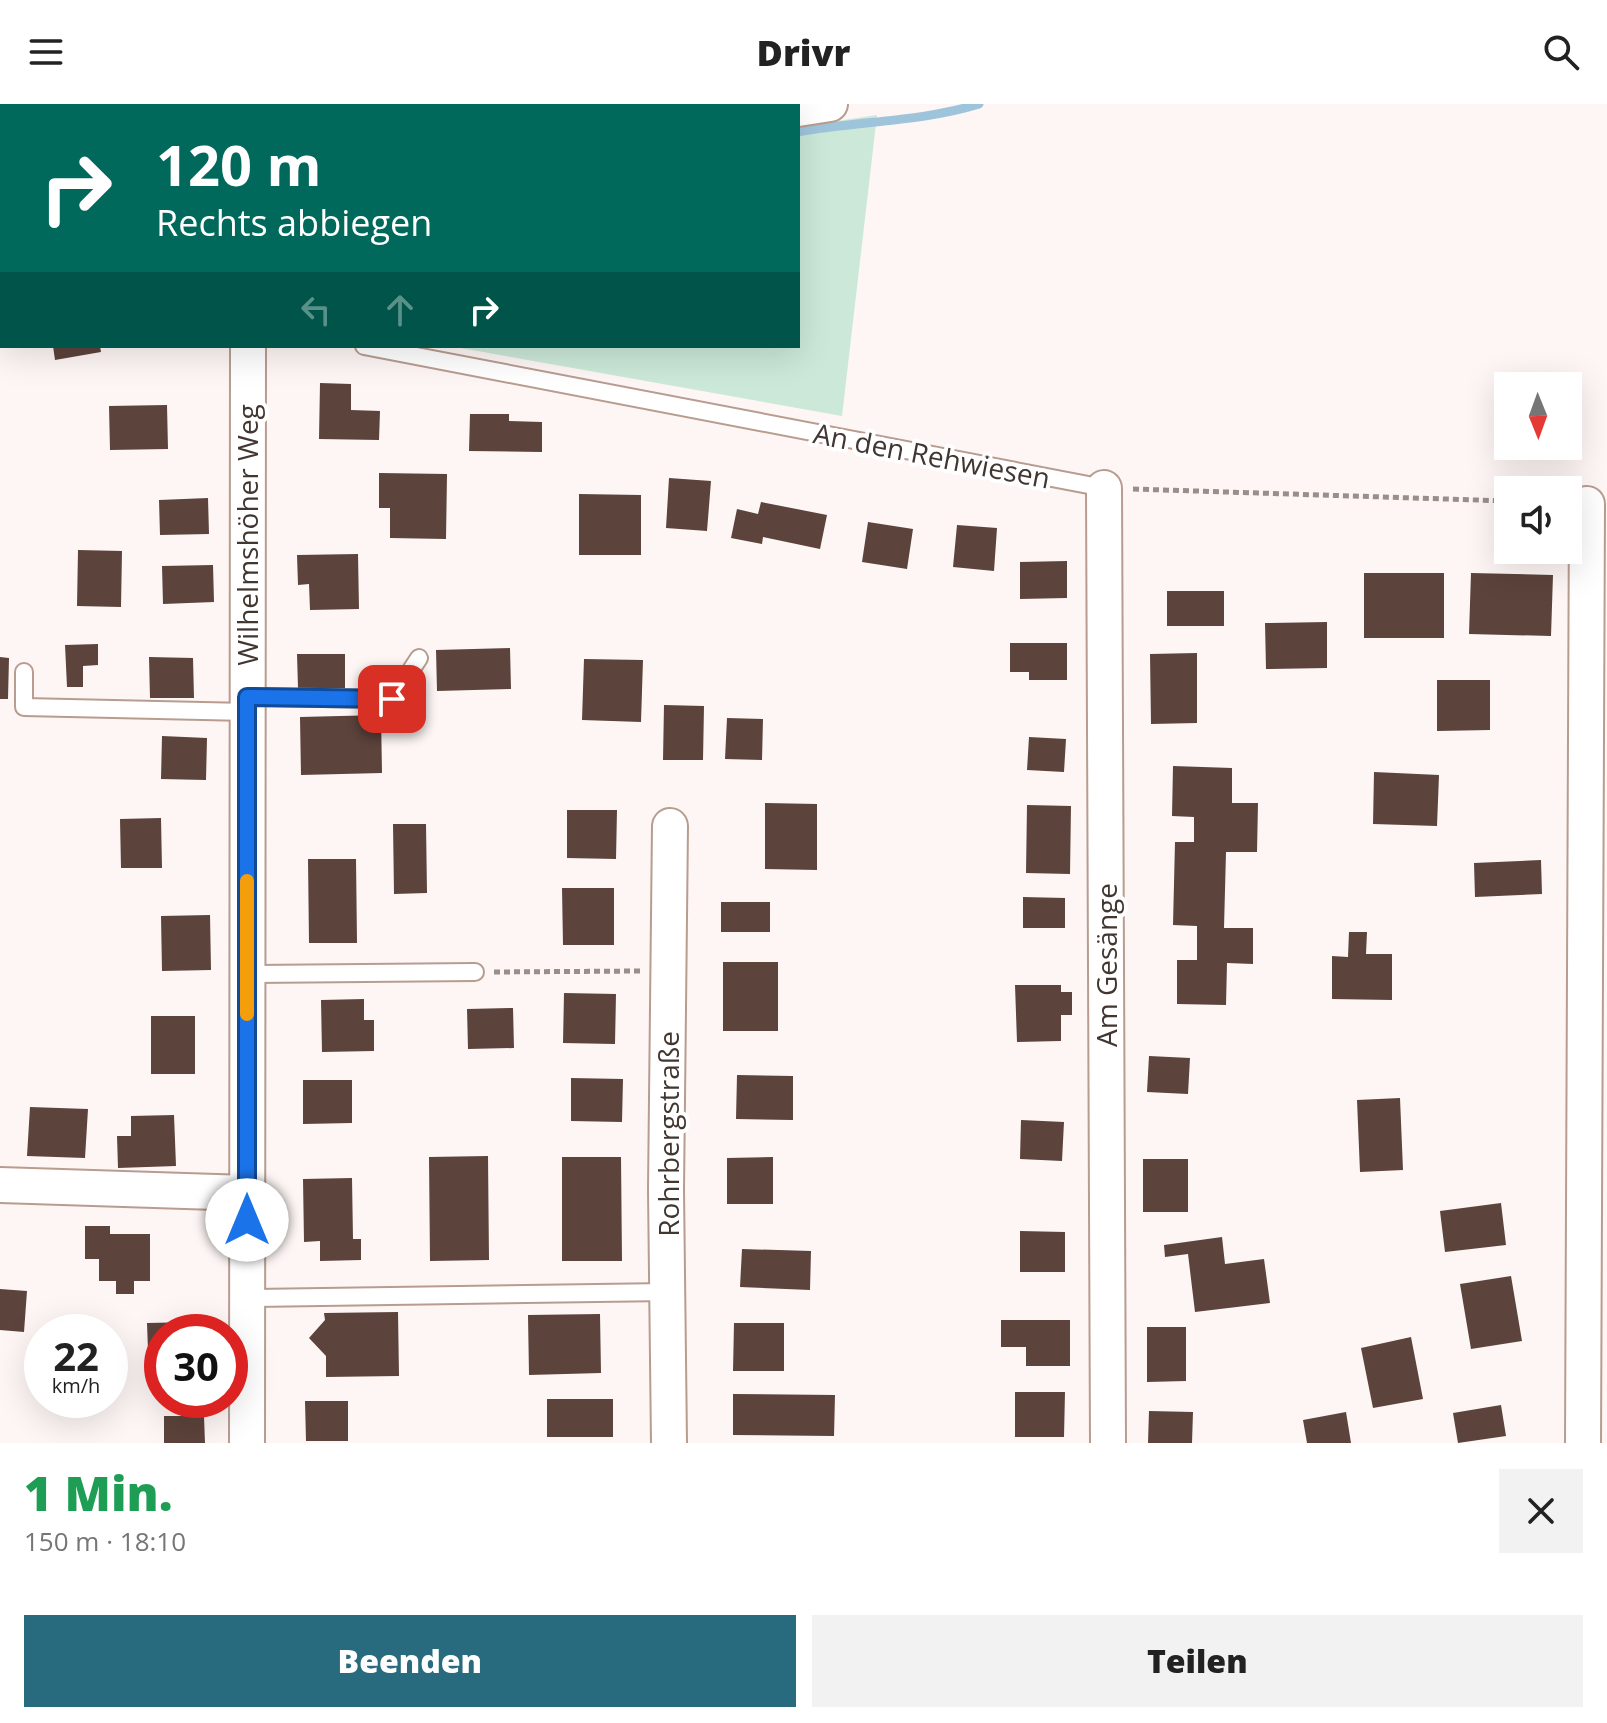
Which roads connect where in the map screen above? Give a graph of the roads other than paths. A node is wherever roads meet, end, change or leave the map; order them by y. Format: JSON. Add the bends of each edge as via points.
{"nodes":[{"id":1,"x":830,"y":104,"type":"edge"},
{"id":2,"x":800,"y":109,"type":"edge"},
{"id":3,"x":248,"y":348,"type":"edge"},
{"id":4,"x":374,"y":348,"type":"edge"},
{"id":5,"x":1104,"y":488,"type":"joint"},
{"id":6,"x":1587,"y":504,"type":"dead end"},
{"id":7,"x":419,"y":658,"type":"dead end"},
{"id":8,"x":24,"y":672,"type":"dead end"},
{"id":9,"x":247,"y":704,"type":"junction"},
{"id":10,"x":670,"y":826,"type":"dead end"},
{"id":11,"x":475,"y":972,"type":"road end"},
{"id":12,"x":247,"y":974,"type":"junction"},
{"id":13,"x":0,"y":1185,"type":"edge"},
{"id":14,"x":247,"y":1193,"type":"junction"},
{"id":15,"x":668,"y":1292,"type":"junction"},
{"id":16,"x":247,"y":1298,"type":"junction"},
{"id":17,"x":247,"y":1443,"type":"edge"},
{"id":18,"x":669,"y":1443,"type":"edge"},
{"id":19,"x":1108,"y":1443,"type":"edge"},
{"id":20,"x":1583,"y":1443,"type":"edge"}],
"edges":[{"from":1,"to":2,"type":"street"},
{"from":3,"to":9,"type":"street","name":"Wilhelmshöher Weg"},
{"from":4,"to":5,"type":"lane","name":"An den Rehwiesen"},
{"from":5,"to":19,"type":"street","name":"Am Gesänge"},
{"from":6,"to":20,"type":"street"},
{"from":7,"to":9,"type":"lane","via":[[392,699]]},
{"from":8,"to":9,"type":"lane","via":[[24,707]]},
{"from":9,"to":12,"type":"street","name":"Wilhelmshöher Weg"},
{"from":10,"to":15,"type":"street","name":"Rohrbergstraße"},
{"from":11,"to":12,"type":"lane"},
{"from":12,"to":14,"type":"street","name":"Wilhelmshöher Weg"},
{"from":13,"to":14,"type":"street"},
{"from":14,"to":16,"type":"street","name":"Wilhelmshöher Weg"},
{"from":15,"to":16,"type":"lane"},
{"from":15,"to":18,"type":"street","name":"Rohrbergstraße"},
{"from":16,"to":17,"type":"street","name":"Wilhelmshöher Weg"}]}
